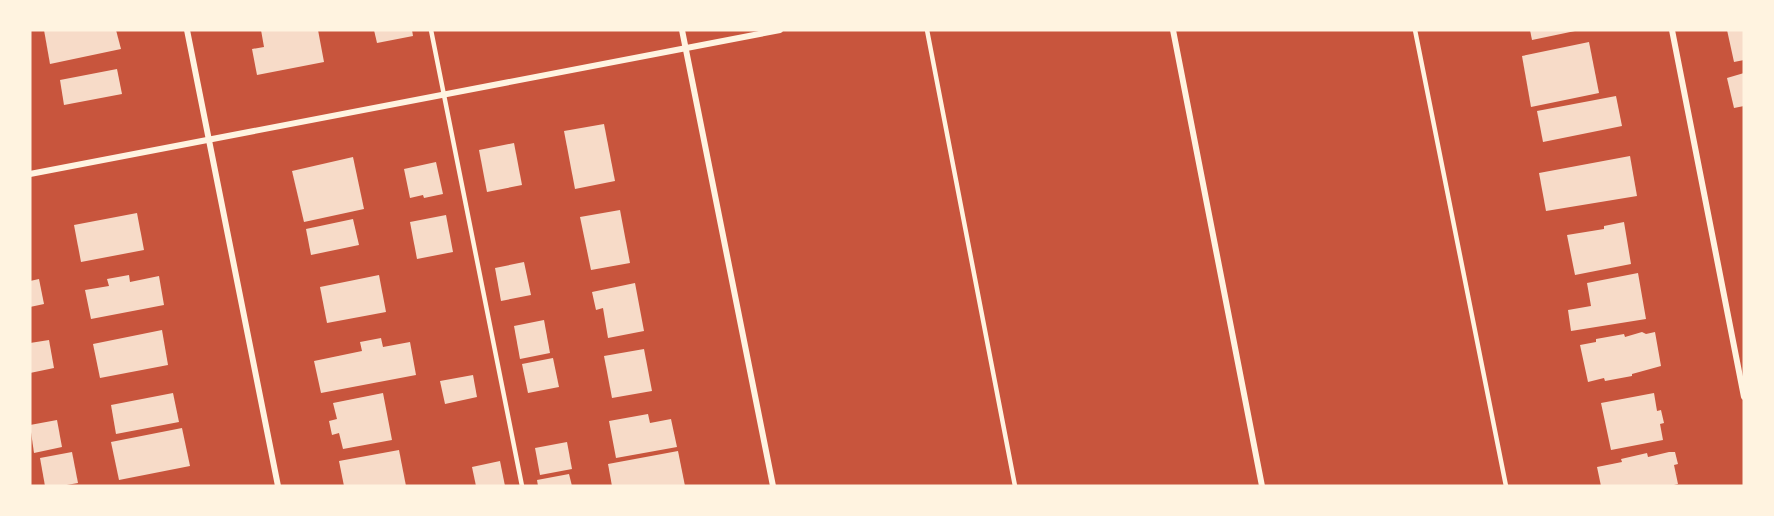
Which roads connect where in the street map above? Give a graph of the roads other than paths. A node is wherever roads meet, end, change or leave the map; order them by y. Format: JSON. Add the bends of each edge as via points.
{"nodes":[{"id":1,"x":187,"y":30,"type":"edge"},
{"id":2,"x":431,"y":30,"type":"edge"},
{"id":3,"x":682,"y":30,"type":"edge"},
{"id":4,"x":780,"y":30,"type":"edge"},
{"id":5,"x":927,"y":30,"type":"edge"},
{"id":6,"x":1173,"y":30,"type":"edge"},
{"id":7,"x":1415,"y":30,"type":"edge"},
{"id":8,"x":1672,"y":30,"type":"edge"},
{"id":9,"x":686,"y":48,"type":"junction"},
{"id":10,"x":444,"y":94,"type":"junction"},
{"id":11,"x":209,"y":140,"type":"junction"},
{"id":12,"x":30,"y":174,"type":"edge"},
{"id":13,"x":1744,"y":397,"type":"edge"},
{"id":14,"x":278,"y":486,"type":"edge"},
{"id":15,"x":522,"y":486,"type":"edge"},
{"id":16,"x":773,"y":486,"type":"edge"},
{"id":17,"x":1015,"y":486,"type":"edge"},
{"id":18,"x":1262,"y":486,"type":"edge"},
{"id":19,"x":1506,"y":486,"type":"edge"}],
"edges":[{"from":1,"to":11,"type":"street"},
{"from":2,"to":10,"type":"lane"},
{"from":3,"to":9,"type":"street"},
{"from":4,"to":9,"type":"street"},
{"from":5,"to":17,"type":"lane"},
{"from":6,"to":18,"type":"street"},
{"from":7,"to":19,"type":"lane"},
{"from":8,"to":13,"type":"street"},
{"from":9,"to":10,"type":"street"},
{"from":9,"to":16,"type":"street"},
{"from":10,"to":11,"type":"street"},
{"from":10,"to":15,"type":"lane"},
{"from":11,"to":12,"type":"street"},
{"from":11,"to":14,"type":"street"}]}
